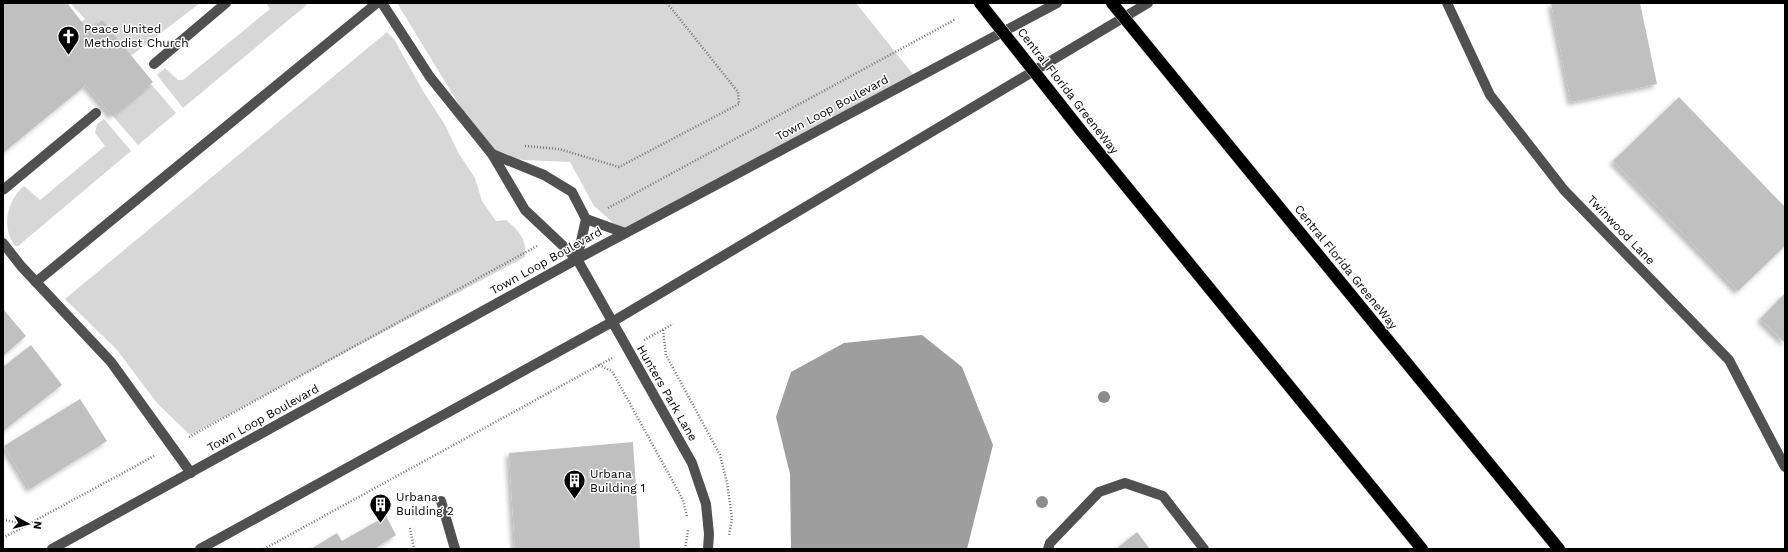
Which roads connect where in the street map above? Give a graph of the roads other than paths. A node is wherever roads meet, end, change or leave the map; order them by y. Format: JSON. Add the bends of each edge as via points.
{"nodes":[{"id":1,"x":226,"y":3,"type":"edge"},
{"id":2,"x":378,"y":3,"type":"edge"},
{"id":3,"x":382,"y":3,"type":"edge"},
{"id":4,"x":980,"y":3,"type":"edge"},
{"id":5,"x":1057,"y":3,"type":"edge"},
{"id":6,"x":1112,"y":3,"type":"edge"},
{"id":7,"x":1148,"y":3,"type":"edge"},
{"id":8,"x":1447,"y":3,"type":"edge"},
{"id":9,"x":154,"y":64,"type":"dead end"},
{"id":10,"x":96,"y":113,"type":"dead end"},
{"id":11,"x":492,"y":154,"type":"junction"},
{"id":12,"x":3,"y":190,"type":"edge"},
{"id":13,"x":586,"y":219,"type":"junction"},
{"id":14,"x":625,"y":233,"type":"junction"},
{"id":15,"x":3,"y":243,"type":"edge"},
{"id":16,"x":577,"y":258,"type":"junction"},
{"id":17,"x":36,"y":282,"type":"junction"},
{"id":18,"x":612,"y":322,"type":"junction"},
{"id":19,"x":1785,"y":467,"type":"edge"},
{"id":20,"x":192,"y":473,"type":"junction"},
{"id":21,"x":441,"y":501,"type":"dead end"},
{"id":22,"x":52,"y":549,"type":"edge"},
{"id":23,"x":200,"y":549,"type":"edge"},
{"id":24,"x":455,"y":549,"type":"edge"},
{"id":25,"x":708,"y":549,"type":"edge"},
{"id":26,"x":1048,"y":549,"type":"edge"},
{"id":27,"x":1204,"y":549,"type":"edge"},
{"id":28,"x":1422,"y":549,"type":"edge"},
{"id":29,"x":1559,"y":549,"type":"edge"}],
"edges":[{"from":1,"to":9,"type":"street"},
{"from":2,"to":17,"type":"street"},
{"from":3,"to":11,"type":"street","via":[[430,77]]},
{"from":4,"to":28,"type":"highway","name":"Central Florida GreeneWay","bridge":true},
{"from":5,"to":14,"type":"street","name":"Town Loop Boulevard"},
{"from":6,"to":29,"type":"highway","name":"Central Florida GreeneWay","bridge":true},
{"from":7,"to":18,"type":"street"},
{"from":8,"to":19,"type":"street","name":"Twinwood Lane","via":[[1490,95],[1564,190],[1729,360]]},
{"from":10,"to":12,"type":"street"},
{"from":11,"to":13,"type":"street","via":[[544,174],[572,192]]},
{"from":11,"to":16,"type":"street","via":[[525,210]]},
{"from":13,"to":14,"type":"street"},
{"from":13,"to":16,"type":"street"},
{"from":14,"to":16,"type":"street","name":"Town Loop Boulevard"},
{"from":15,"to":17,"type":"street"},
{"from":16,"to":18,"type":"street","name":"Hunters Park Lane"},
{"from":16,"to":20,"type":"street","name":"Town Loop Boulevard"},
{"from":17,"to":20,"type":"street","via":[[111,362]]},
{"from":18,"to":23,"type":"street"},
{"from":18,"to":25,"type":"street","name":"Hunters Park Lane","via":[[692,463],[706,504]]},
{"from":20,"to":22,"type":"street","name":"Town Loop Boulevard"},
{"from":21,"to":24,"type":"street"},
{"from":26,"to":27,"type":"street","via":[[1050,543],[1099,492],[1125,482],[1162,496]]}]}
